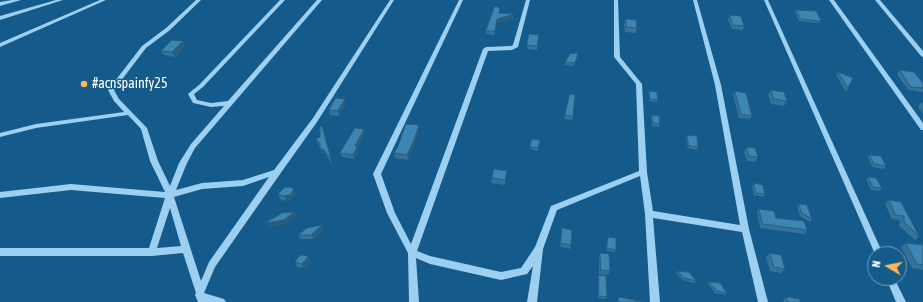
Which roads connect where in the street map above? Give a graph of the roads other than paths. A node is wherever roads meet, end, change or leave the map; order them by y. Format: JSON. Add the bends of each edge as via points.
{"nodes":[{"id":1,"x":19,"y":0,"type":"edge"},
{"id":2,"x":61,"y":0,"type":"edge"},
{"id":3,"x":104,"y":0,"type":"edge"},
{"id":4,"x":199,"y":0,"type":"edge"},
{"id":5,"x":283,"y":0,"type":"edge"},
{"id":6,"x":320,"y":0,"type":"edge"},
{"id":7,"x":392,"y":0,"type":"edge"},
{"id":8,"x":461,"y":0,"type":"edge"},
{"id":9,"x":528,"y":0,"type":"edge"},
{"id":10,"x":616,"y":0,"type":"edge"},
{"id":11,"x":695,"y":0,"type":"edge"},
{"id":12,"x":766,"y":0,"type":"edge"},
{"id":13,"x":831,"y":0,"type":"edge"},
{"id":14,"x":877,"y":0,"type":"edge"},
{"id":15,"x":0,"y":4,"type":"edge"},
{"id":16,"x":0,"y":18,"type":"edge"},
{"id":17,"x":0,"y":45,"type":"edge"},
{"id":18,"x":923,"y":55,"type":"edge"},
{"id":19,"x":230,"y":103,"type":"junction"},
{"id":20,"x":129,"y":113,"type":"junction"},
{"id":21,"x":923,"y":128,"type":"edge"},
{"id":22,"x":0,"y":135,"type":"edge"},
{"id":23,"x":277,"y":172,"type":"junction"},
{"id":24,"x":643,"y":172,"type":"junction"},
{"id":25,"x":0,"y":195,"type":"edge"},
{"id":26,"x":170,"y":195,"type":"junction"},
{"id":27,"x":649,"y":214,"type":"junction"},
{"id":28,"x":745,"y":229,"type":"junction"},
{"id":29,"x":875,"y":246,"type":"edge"},
{"id":30,"x":186,"y":249,"type":"junction"},
{"id":31,"x":539,"y":249,"type":"junction"},
{"id":32,"x":0,"y":252,"type":"edge"},
{"id":33,"x":152,"y":252,"type":"junction"},
{"id":34,"x":412,"y":253,"type":"junction"},
{"id":35,"x":894,"y":286,"type":"edge"},
{"id":36,"x":201,"y":298,"type":"edge"},
{"id":37,"x":221,"y":302,"type":"edge"},
{"id":38,"x":414,"y":302,"type":"edge"},
{"id":39,"x":532,"y":302,"type":"edge"},
{"id":40,"x":655,"y":302,"type":"edge"},
{"id":41,"x":763,"y":302,"type":"edge"},
{"id":42,"x":901,"y":302,"type":"edge"}],
"edges":[{"from":1,"to":15,"type":"street"},
{"from":2,"to":16,"type":"street"},
{"from":3,"to":17,"type":"street"},
{"from":4,"to":20,"type":"street","via":[[144,47],[111,90],[116,100]]},
{"from":5,"to":19,"type":"street","via":[[202,86],[191,94],[194,102],[211,105]]},
{"from":6,"to":19,"type":"street"},
{"from":7,"to":23,"type":"street","via":[[315,120]]},
{"from":8,"to":34,"type":"street","via":[[377,174],[391,213]]},
{"from":9,"to":34,"type":"street","via":[[516,46],[486,49]]},
{"from":10,"to":24,"type":"street","via":[[617,57],[639,84]]},
{"from":11,"to":28,"type":"street","via":[[718,85]]},
{"from":12,"to":29,"type":"street"},
{"from":13,"to":21,"type":"street"},
{"from":14,"to":18,"type":"street"},
{"from":19,"to":26,"type":"street","via":[[193,146],[182,163]]},
{"from":20,"to":22,"type":"street","via":[[36,126]]},
{"from":20,"to":26,"type":"street","via":[[144,128],[154,161]]},
{"from":23,"to":26,"type":"street","via":[[243,183],[202,186]]},
{"from":23,"to":36,"type":"street","via":[[212,265]]},
{"from":24,"to":27,"type":"street"},
{"from":24,"to":31,"type":"street","via":[[554,208]]},
{"from":25,"to":26,"type":"street","via":[[71,187]]},
{"from":26,"to":30,"type":"street"},
{"from":26,"to":33,"type":"street"},
{"from":27,"to":28,"type":"street"},
{"from":27,"to":40,"type":"street"},
{"from":28,"to":41,"type":"street"},
{"from":30,"to":33,"type":"street"},
{"from":30,"to":36,"type":"street"},
{"from":31,"to":34,"type":"street","via":[[524,271],[501,276],[430,260]]},
{"from":31,"to":39,"type":"street"},
{"from":32,"to":33,"type":"street"},
{"from":34,"to":38,"type":"street"},
{"from":35,"to":42,"type":"street"},
{"from":36,"to":37,"type":"street"}]}
